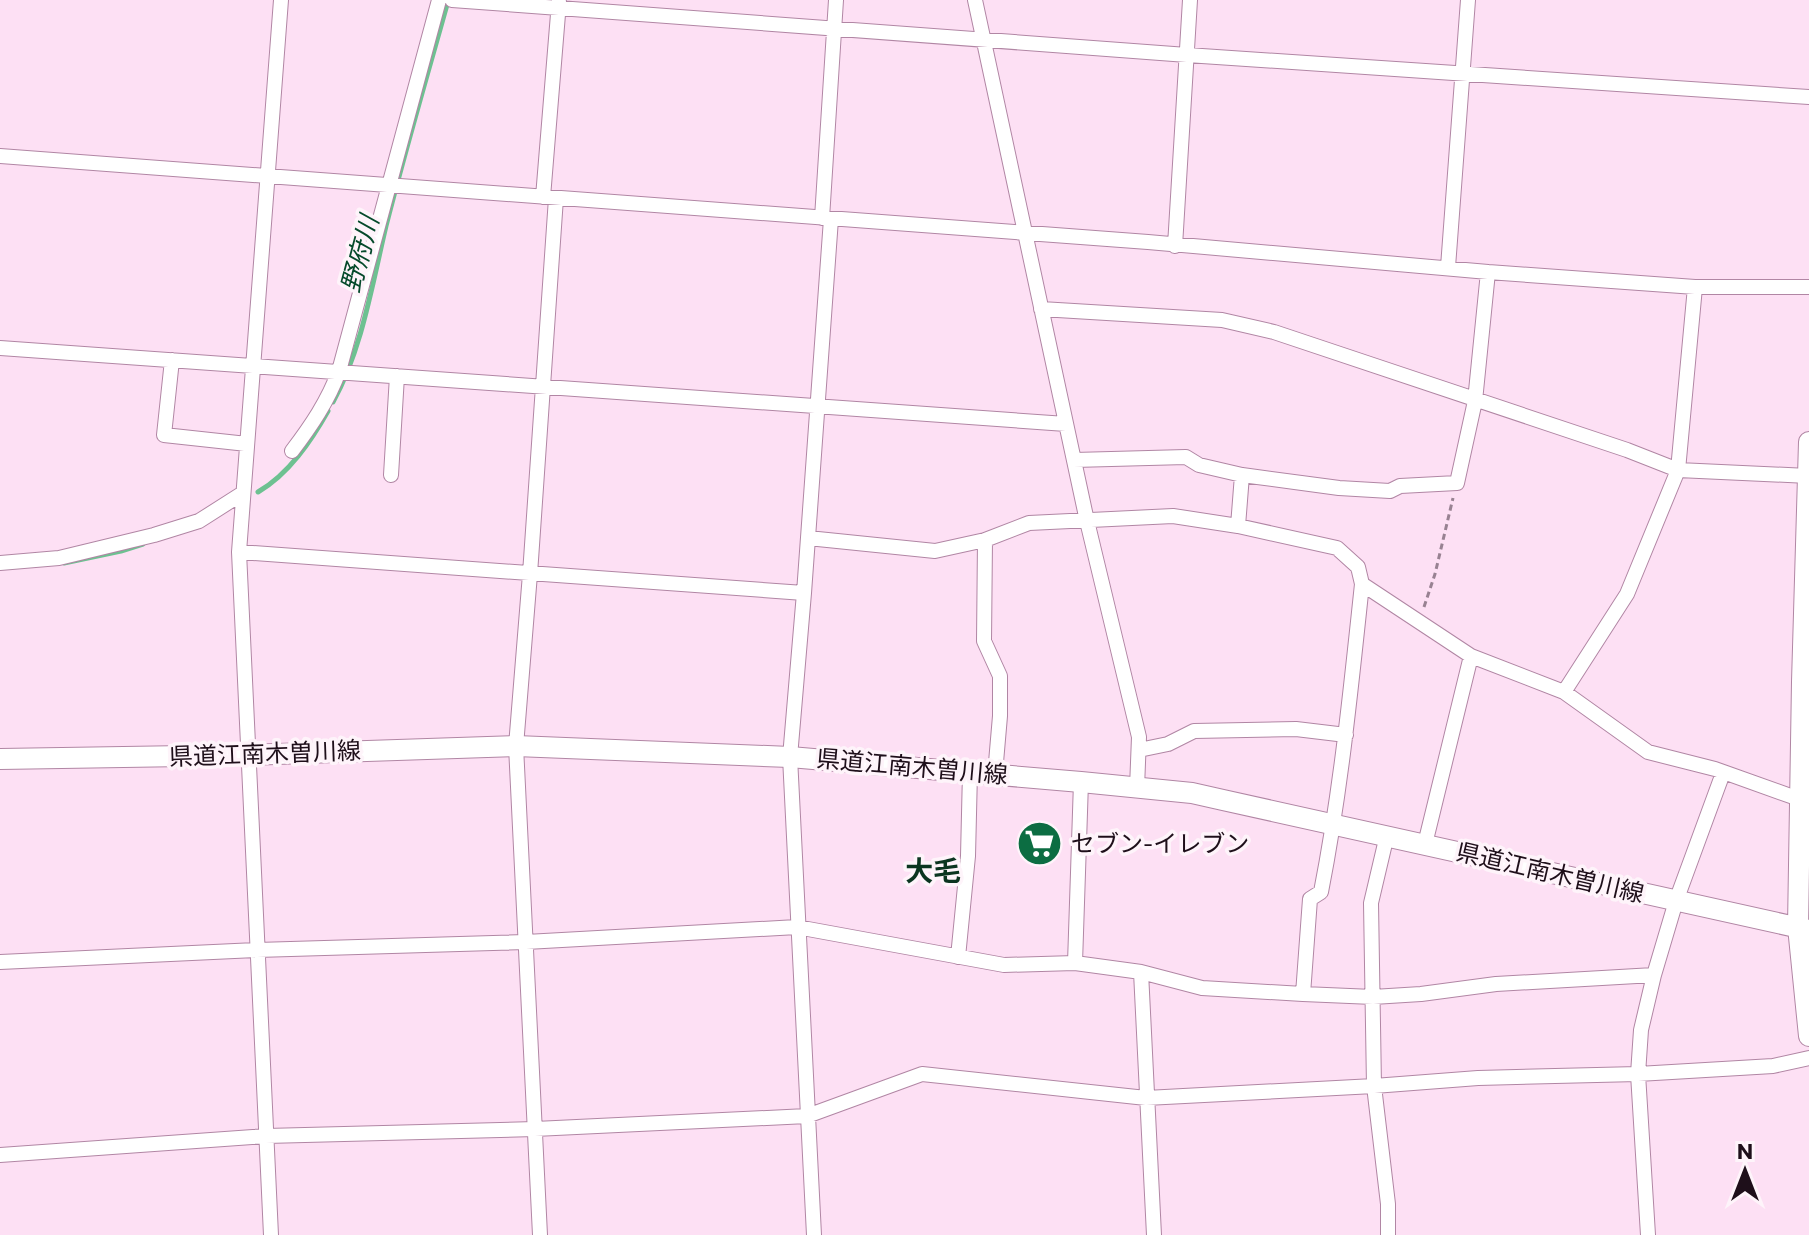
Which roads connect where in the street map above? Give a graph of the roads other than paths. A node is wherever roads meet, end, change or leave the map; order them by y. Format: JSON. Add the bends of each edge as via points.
{"nodes":[{"id":1,"x":281,"y":0,"type":"edge"},
{"id":2,"x":439,"y":0,"type":"edge"},
{"id":3,"x":453,"y":0,"type":"edge"},
{"id":4,"x":836,"y":0,"type":"edge"},
{"id":5,"x":975,"y":0,"type":"edge"},
{"id":6,"x":1190,"y":0,"type":"edge"},
{"id":7,"x":1468,"y":0,"type":"edge"},
{"id":8,"x":559,"y":4,"type":"edge"},
{"id":9,"x":834,"y":30,"type":"junction"},
{"id":10,"x":984,"y":40,"type":"junction"},
{"id":11,"x":1187,"y":55,"type":"junction"},
{"id":12,"x":1463,"y":74,"type":"junction"},
{"id":13,"x":1809,"y":97,"type":"edge"},
{"id":14,"x":0,"y":156,"type":"edge"},
{"id":15,"x":267,"y":176,"type":"junction"},
{"id":16,"x":395,"y":186,"type":"junction"},
{"id":17,"x":550,"y":197,"type":"junction"},
{"id":18,"x":827,"y":218,"type":"junction"},
{"id":19,"x":1025,"y":234,"type":"junction"},
{"id":20,"x":1175,"y":246,"type":"junction"},
{"id":21,"x":1448,"y":267,"type":"junction"},
{"id":22,"x":1488,"y":272,"type":"junction"},
{"id":23,"x":1695,"y":287,"type":"junction"},
{"id":24,"x":1809,"y":287,"type":"edge"},
{"id":25,"x":1041,"y":309,"type":"junction"},
{"id":26,"x":0,"y":348,"type":"edge"},
{"id":27,"x":172,"y":360,"type":"junction"},
{"id":28,"x":253,"y":365,"type":"junction"},
{"id":29,"x":345,"y":372,"type":"junction"},
{"id":30,"x":397,"y":376,"type":"junction"},
{"id":31,"x":542,"y":387,"type":"junction"},
{"id":32,"x":1475,"y":401,"type":"junction"},
{"id":33,"x":817,"y":407,"type":"junction"},
{"id":34,"x":1066,"y":424,"type":"junction"},
{"id":35,"x":1809,"y":442,"type":"edge"},
{"id":36,"x":247,"y":444,"type":"junction"},
{"id":37,"x":292,"y":451,"type":"dead end"},
{"id":38,"x":1074,"y":460,"type":"junction"},
{"id":39,"x":1678,"y":470,"type":"junction"},
{"id":40,"x":391,"y":475,"type":"dead end"},
{"id":41,"x":1242,"y":475,"type":"junction"},
{"id":42,"x":1808,"y":476,"type":"edge"},
{"id":43,"x":243,"y":493,"type":"junction"},
{"id":44,"x":1087,"y":521,"type":"junction"},
{"id":45,"x":1238,"y":526,"type":"junction"},
{"id":46,"x":808,"y":538,"type":"junction"},
{"id":47,"x":985,"y":540,"type":"junction"},
{"id":48,"x":239,"y":552,"type":"junction"},
{"id":49,"x":0,"y":563,"type":"edge"},
{"id":50,"x":530,"y":574,"type":"junction"},
{"id":51,"x":1362,"y":584,"type":"junction"},
{"id":52,"x":804,"y":593,"type":"junction"},
{"id":53,"x":1471,"y":656,"type":"junction"},
{"id":54,"x":1805,"y":683,"type":"edge"},
{"id":55,"x":1564,"y":692,"type":"junction"},
{"id":56,"x":1346,"y":735,"type":"junction"},
{"id":57,"x":516,"y":746,"type":"junction"},
{"id":58,"x":1139,"y":750,"type":"junction"},
{"id":59,"x":247,"y":755,"type":"junction"},
{"id":60,"x":790,"y":757,"type":"junction"},
{"id":61,"x":0,"y":759,"type":"edge"},
{"id":62,"x":970,"y":772,"type":"junction"},
{"id":63,"x":1723,"y":773,"type":"junction"},
{"id":64,"x":995,"y":774,"type":"junction"},
{"id":65,"x":1081,"y":782,"type":"junction"},
{"id":66,"x":1137,"y":788,"type":"junction"},
{"id":67,"x":1803,"y":804,"type":"edge"},
{"id":68,"x":1334,"y":824,"type":"junction"},
{"id":69,"x":1387,"y":835,"type":"junction"},
{"id":70,"x":1425,"y":844,"type":"junction"},
{"id":71,"x":1676,"y":901,"type":"junction"},
{"id":72,"x":797,"y":927,"type":"junction"},
{"id":73,"x":1804,"y":929,"type":"edge"},
{"id":74,"x":526,"y":942,"type":"junction"},
{"id":75,"x":257,"y":950,"type":"junction"},
{"id":76,"x":958,"y":957,"type":"junction"},
{"id":77,"x":0,"y":962,"type":"edge"},
{"id":78,"x":1075,"y":963,"type":"junction"},
{"id":79,"x":1141,"y":972,"type":"junction"},
{"id":80,"x":1654,"y":975,"type":"junction"},
{"id":81,"x":1303,"y":994,"type":"junction"},
{"id":82,"x":1373,"y":997,"type":"junction"},
{"id":83,"x":1809,"y":1036,"type":"edge"},
{"id":84,"x":1809,"y":1058,"type":"edge"},
{"id":85,"x":1638,"y":1074,"type":"junction"},
{"id":86,"x":1374,"y":1086,"type":"junction"},
{"id":87,"x":1146,"y":1098,"type":"junction"},
{"id":88,"x":807,"y":1116,"type":"junction"},
{"id":89,"x":535,"y":1129,"type":"junction"},
{"id":90,"x":266,"y":1136,"type":"junction"},
{"id":91,"x":0,"y":1155,"type":"edge"},
{"id":92,"x":271,"y":1235,"type":"edge"},
{"id":93,"x":540,"y":1235,"type":"edge"},
{"id":94,"x":814,"y":1235,"type":"edge"},
{"id":95,"x":1154,"y":1235,"type":"edge"},
{"id":96,"x":1388,"y":1235,"type":"edge"},
{"id":97,"x":1648,"y":1235,"type":"edge"}],
"edges":[{"from":1,"to":15,"type":"street"},
{"from":2,"to":16,"type":"street"},
{"from":3,"to":8,"type":"street"},
{"from":4,"to":9,"type":"street"},
{"from":5,"to":10,"type":"street"},
{"from":6,"to":11,"type":"street"},
{"from":7,"to":12,"type":"street"},
{"from":8,"to":9,"type":"street"},
{"from":8,"to":17,"type":"street"},
{"from":9,"to":10,"type":"street"},
{"from":9,"to":18,"type":"street"},
{"from":10,"to":11,"type":"street"},
{"from":10,"to":19,"type":"street"},
{"from":11,"to":12,"type":"street"},
{"from":11,"to":20,"type":"street"},
{"from":12,"to":13,"type":"street"},
{"from":12,"to":21,"type":"street"},
{"from":14,"to":15,"type":"street"},
{"from":15,"to":16,"type":"street"},
{"from":15,"to":28,"type":"street"},
{"from":16,"to":17,"type":"street"},
{"from":16,"to":29,"type":"street"},
{"from":17,"to":18,"type":"street"},
{"from":17,"to":31,"type":"street"},
{"from":18,"to":19,"type":"street"},
{"from":18,"to":33,"type":"street"},
{"from":19,"to":20,"type":"street"},
{"from":19,"to":25,"type":"street"},
{"from":20,"to":21,"type":"street"},
{"from":21,"to":22,"type":"street"},
{"from":22,"to":23,"type":"street"},
{"from":22,"to":32,"type":"street"},
{"from":23,"to":24,"type":"street"},
{"from":23,"to":39,"type":"street"},
{"from":25,"to":32,"type":"street","via":[[1222,320],[1274,332]]},
{"from":25,"to":34,"type":"street"},
{"from":26,"to":27,"type":"street"},
{"from":27,"to":28,"type":"street"},
{"from":27,"to":36,"type":"street","via":[[164,435]]},
{"from":28,"to":29,"type":"street"},
{"from":28,"to":36,"type":"street"},
{"from":29,"to":30,"type":"street"},
{"from":29,"to":37,"type":"street"},
{"from":30,"to":31,"type":"street"},
{"from":30,"to":40,"type":"street"},
{"from":31,"to":33,"type":"street"},
{"from":31,"to":50,"type":"street"},
{"from":32,"to":39,"type":"street"},
{"from":32,"to":41,"type":"street","via":[[1457,483],[1390,491]]},
{"from":33,"to":34,"type":"street"},
{"from":33,"to":46,"type":"street"},
{"from":34,"to":38,"type":"street"},
{"from":35,"to":42,"type":"main road"},
{"from":36,"to":43,"type":"street"},
{"from":38,"to":41,"type":"street","via":[[1186,457]]},
{"from":38,"to":44,"type":"street"},
{"from":39,"to":42,"type":"street"},
{"from":39,"to":55,"type":"street","via":[[1627,594]]},
{"from":41,"to":45,"type":"street"},
{"from":42,"to":54,"type":"main road"},
{"from":43,"to":48,"type":"street"},
{"from":43,"to":49,"type":"street","via":[[199,521],[154,535],[59,558]]},
{"from":44,"to":45,"type":"street","via":[[1173,516]]},
{"from":44,"to":47,"type":"street","via":[[1029,523]]},
{"from":44,"to":58,"type":"street"},
{"from":45,"to":51,"type":"street","via":[[1337,548],[1358,567]]},
{"from":46,"to":47,"type":"street","via":[[935,551]]},
{"from":46,"to":52,"type":"street"},
{"from":47,"to":64,"type":"street","via":[[984,641],[1000,676]]},
{"from":48,"to":50,"type":"street"},
{"from":48,"to":59,"type":"street"},
{"from":50,"to":52,"type":"street"},
{"from":50,"to":57,"type":"street"},
{"from":51,"to":53,"type":"street"},
{"from":51,"to":56,"type":"street"},
{"from":52,"to":60,"type":"street"},
{"from":53,"to":55,"type":"street"},
{"from":53,"to":70,"type":"street"},
{"from":54,"to":67,"type":"main road"},
{"from":55,"to":63,"type":"street","via":[[1648,752]]},
{"from":56,"to":58,"type":"street","via":[[1296,729],[1194,731]]},
{"from":56,"to":68,"type":"street"},
{"from":57,"to":59,"type":"main road","name":"県道江南木曽川線"},
{"from":57,"to":60,"type":"main road","name":"県道江南木曽川線"},
{"from":57,"to":74,"type":"street"},
{"from":58,"to":66,"type":"street"},
{"from":59,"to":61,"type":"main road","name":"県道江南木曽川線"},
{"from":59,"to":75,"type":"street"},
{"from":60,"to":62,"type":"main road","name":"県道江南木曽川線"},
{"from":60,"to":72,"type":"street"},
{"from":62,"to":64,"type":"main road","name":"県道江南木曽川線"},
{"from":62,"to":76,"type":"street"},
{"from":63,"to":67,"type":"street"},
{"from":63,"to":71,"type":"street"},
{"from":64,"to":65,"type":"main road","name":"県道江南木曽川線"},
{"from":65,"to":66,"type":"main road","name":"県道江南木曽川線"},
{"from":65,"to":78,"type":"street"},
{"from":66,"to":68,"type":"main road","name":"県道江南木曽川線","via":[[1192,793]]},
{"from":67,"to":73,"type":"main road"},
{"from":68,"to":69,"type":"main road","name":"県道江南木曽川線"},
{"from":68,"to":81,"type":"street","via":[[1321,892],[1310,899]]},
{"from":69,"to":70,"type":"main road","name":"県道江南木曽川線"},
{"from":69,"to":82,"type":"street","via":[[1371,903]]},
{"from":70,"to":71,"type":"main road","name":"県道江南木曽川線"},
{"from":71,"to":73,"type":"main road","name":"県道江南木曽川線"},
{"from":71,"to":80,"type":"street"},
{"from":72,"to":74,"type":"street"},
{"from":72,"to":76,"type":"street"},
{"from":72,"to":88,"type":"street"},
{"from":73,"to":83,"type":"main road"},
{"from":74,"to":75,"type":"street"},
{"from":74,"to":89,"type":"street"},
{"from":75,"to":77,"type":"street"},
{"from":75,"to":90,"type":"street"},
{"from":76,"to":78,"type":"street","via":[[1004,965]]},
{"from":78,"to":79,"type":"street"},
{"from":79,"to":81,"type":"street","via":[[1202,988]]},
{"from":79,"to":87,"type":"street"},
{"from":80,"to":82,"type":"street"},
{"from":80,"to":85,"type":"street","via":[[1641,1030]]},
{"from":81,"to":82,"type":"street"},
{"from":82,"to":86,"type":"street"},
{"from":84,"to":85,"type":"street","via":[[1773,1066]]},
{"from":85,"to":86,"type":"street"},
{"from":85,"to":97,"type":"street"},
{"from":86,"to":87,"type":"street"},
{"from":86,"to":96,"type":"street"},
{"from":87,"to":88,"type":"street","via":[[922,1074]]},
{"from":87,"to":95,"type":"street"},
{"from":88,"to":89,"type":"street"},
{"from":88,"to":94,"type":"street"},
{"from":89,"to":90,"type":"street"},
{"from":89,"to":93,"type":"street"},
{"from":90,"to":91,"type":"street"},
{"from":90,"to":92,"type":"street"}]}
